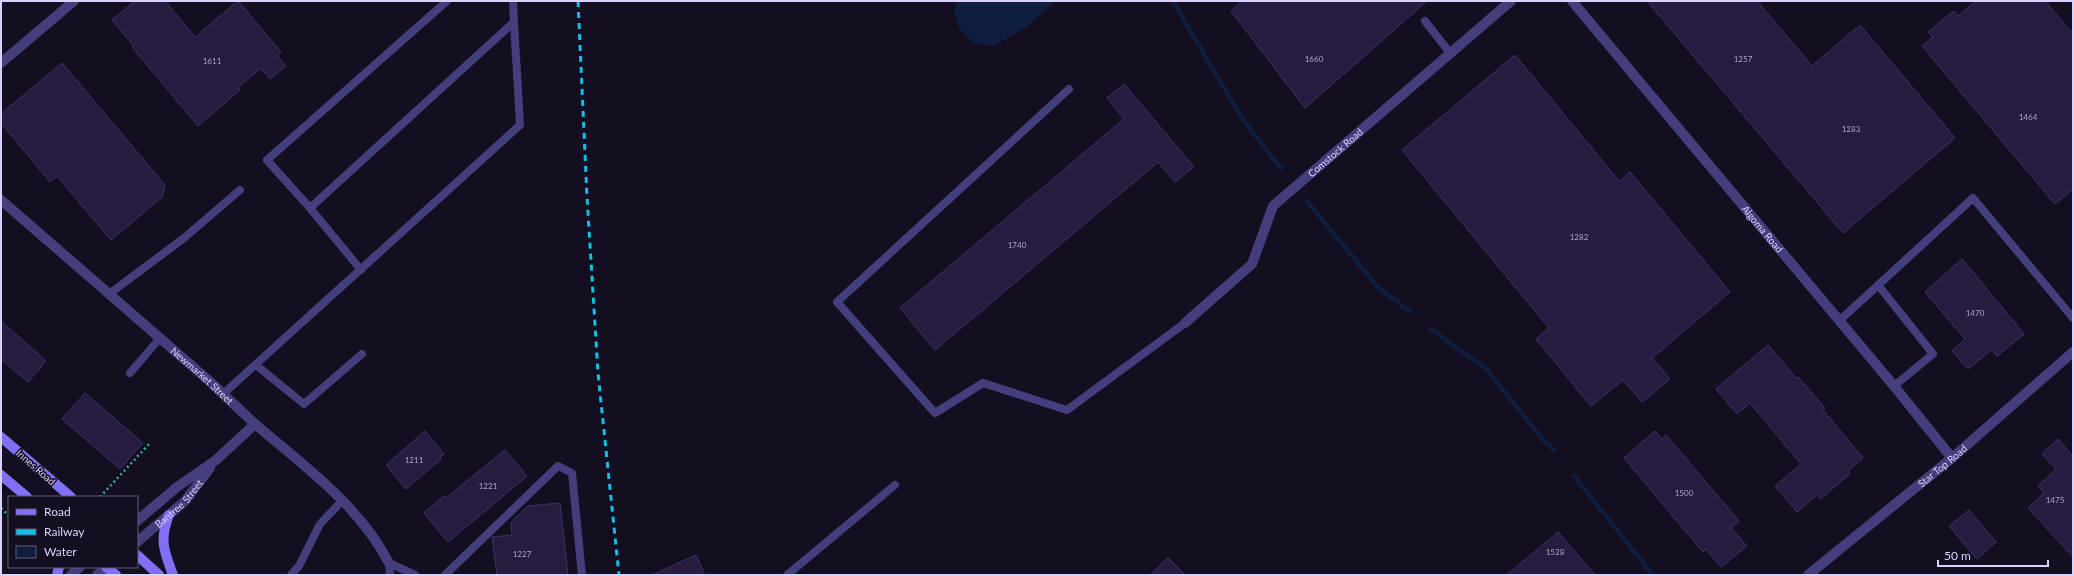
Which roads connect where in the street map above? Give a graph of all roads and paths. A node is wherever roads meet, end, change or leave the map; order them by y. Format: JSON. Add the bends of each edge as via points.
{"nodes":[{"id":1,"x":74,"y":1,"type":"edge"},
{"id":2,"x":447,"y":1,"type":"edge"},
{"id":3,"x":514,"y":1,"type":"edge"},
{"id":4,"x":1511,"y":1,"type":"edge"},
{"id":5,"x":1572,"y":1,"type":"edge"},
{"id":6,"x":1425,"y":21,"type":"dead end"},
{"id":7,"x":514,"y":22,"type":"junction"},
{"id":8,"x":1450,"y":53,"type":"junction"},
{"id":9,"x":1,"y":63,"type":"edge"},
{"id":10,"x":1069,"y":89,"type":"dead end"},
{"id":11,"x":240,"y":190,"type":"dead end"},
{"id":12,"x":1,"y":200,"type":"edge"},
{"id":13,"x":310,"y":208,"type":"junction"},
{"id":14,"x":361,"y":270,"type":"junction"},
{"id":15,"x":1878,"y":285,"type":"junction"},
{"id":16,"x":109,"y":294,"type":"junction"},
{"id":17,"x":2073,"y":318,"type":"edge"},
{"id":18,"x":1839,"y":321,"type":"junction"},
{"id":19,"x":1186,"y":323,"type":"joint"},
{"id":20,"x":160,"y":338,"type":"junction"},
{"id":21,"x":2073,"y":352,"type":"edge"},
{"id":22,"x":362,"y":354,"type":"dead end"},
{"id":23,"x":256,"y":365,"type":"junction"},
{"id":24,"x":130,"y":373,"type":"dead end"},
{"id":25,"x":1894,"y":386,"type":"junction"},
{"id":26,"x":223,"y":394,"type":"junction"},
{"id":27,"x":255,"y":424,"type":"junction"},
{"id":28,"x":1,"y":437,"type":"edge"},
{"id":29,"x":150,"y":443,"type":"dead end"},
{"id":30,"x":1952,"y":458,"type":"junction"},
{"id":31,"x":216,"y":460,"type":"junction"},
{"id":32,"x":1,"y":475,"type":"edge"},
{"id":33,"x":895,"y":485,"type":"dead end"},
{"id":34,"x":26,"y":496,"type":"edge"},
{"id":35,"x":70,"y":496,"type":"edge"},
{"id":36,"x":100,"y":496,"type":"edge"},
{"id":37,"x":342,"y":501,"type":"junction"},
{"id":38,"x":169,"y":515,"type":"junction"},
{"id":39,"x":138,"y":520,"type":"edge"},
{"id":40,"x":138,"y":541,"type":"edge"},
{"id":41,"x":138,"y":555,"type":"edge"},
{"id":42,"x":390,"y":563,"type":"junction"},
{"id":43,"x":79,"y":568,"type":"edge"},
{"id":44,"x":105,"y":568,"type":"edge"},
{"id":45,"x":107,"y":568,"type":"edge"},
{"id":46,"x":296,"y":573,"type":"edge"},
{"id":47,"x":71,"y":575,"type":"edge"},
{"id":48,"x":97,"y":575,"type":"edge"},
{"id":49,"x":116,"y":575,"type":"edge"},
{"id":50,"x":159,"y":575,"type":"edge"},
{"id":51,"x":173,"y":575,"type":"edge"},
{"id":52,"x":390,"y":575,"type":"edge"},
{"id":53,"x":415,"y":575,"type":"edge"},
{"id":54,"x":445,"y":575,"type":"edge"},
{"id":55,"x":582,"y":575,"type":"edge"},
{"id":56,"x":787,"y":575,"type":"edge"},
{"id":57,"x":1808,"y":575,"type":"edge"}],
"edges":[{"from":1,"to":9,"type":"street"},
{"from":2,"to":13,"type":"lane","via":[[267,160]]},
{"from":3,"to":7,"type":"lane"},
{"from":4,"to":8,"type":"street","name":"Comstock Road"},
{"from":5,"to":18,"type":"street","name":"Algoma Road"},
{"from":6,"to":8,"type":"lane"},
{"from":7,"to":13,"type":"lane"},
{"from":7,"to":14,"type":"lane","via":[[520,125]]},
{"from":8,"to":19,"type":"street","name":"Comstock Road","via":[[1273,206],[1252,264]]},
{"from":10,"to":19,"type":"lane","via":[[837,302],[935,413],[983,383],[1067,410]]},
{"from":11,"to":16,"type":"lane","via":[[184,238]]},
{"from":12,"to":16,"type":"street","name":"Newmarket Street"},
{"from":13,"to":14,"type":"lane"},
{"from":14,"to":23,"type":"lane"},
{"from":15,"to":17,"type":"lane","via":[[1973,198]]},
{"from":15,"to":18,"type":"lane"},
{"from":15,"to":25,"type":"lane","via":[[1933,354]]},
{"from":16,"to":20,"type":"street","name":"Newmarket Street"},
{"from":18,"to":25,"type":"street","name":"Algoma Road"},
{"from":20,"to":24,"type":"lane"},
{"from":20,"to":26,"type":"street","name":"Newmarket Street"},
{"from":21,"to":30,"type":"street","name":"Star Top Road"},
{"from":22,"to":23,"type":"lane","via":[[304,404]]},
{"from":23,"to":26,"type":"lane"},
{"from":25,"to":30,"type":"street","name":"Algoma Road"},
{"from":26,"to":27,"type":"street","name":"Newmarket Street"},
{"from":27,"to":31,"type":"street","name":"Bantree Street"},
{"from":27,"to":37,"type":"street","name":"Newmarket Street","via":[[317,476]]},
{"from":28,"to":35,"type":"main road","name":"Innes Road"},
{"from":29,"to":36,"type":"path"},
{"from":30,"to":57,"type":"street","name":"Star Top Road"},
{"from":31,"to":38,"type":"street","name":"Bantree Street","via":[[185,501]]},
{"from":31,"to":39,"type":"street","name":"Bantree Street","via":[[177,487]]},
{"from":32,"to":34,"type":"main road"},
{"from":33,"to":56,"type":"lane"},
{"from":37,"to":42,"type":"street","name":"Newmarket Street","via":[[379,543]]},
{"from":37,"to":46,"type":"lane","via":[[320,524]]},
{"from":38,"to":40,"type":"street","name":"Bantree Street"},
{"from":38,"to":51,"type":"main road","via":[[164,530],[163,546]]},
{"from":41,"to":50,"type":"main road"},
{"from":42,"to":52,"type":"lane"},
{"from":42,"to":53,"type":"lane"},
{"from":43,"to":47,"type":"street"},
{"from":44,"to":48,"type":"street"},
{"from":45,"to":49,"type":"main road"},
{"from":54,"to":55,"type":"lane","via":[[558,466],[572,474]]}]}
